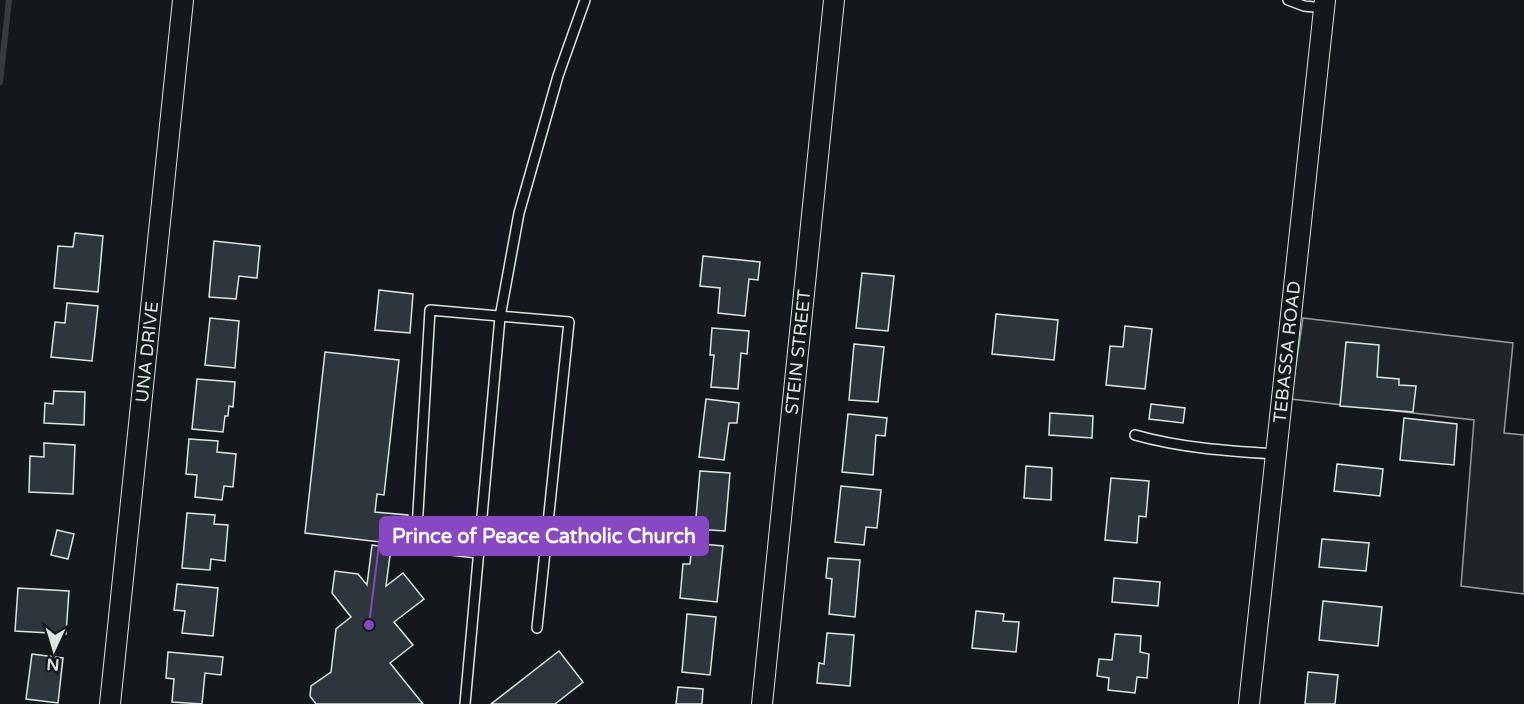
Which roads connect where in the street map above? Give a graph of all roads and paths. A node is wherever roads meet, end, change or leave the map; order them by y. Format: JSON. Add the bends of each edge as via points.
{"nodes":[{"id":1,"x":183,"y":0,"type":"edge"},
{"id":2,"x":585,"y":0,"type":"edge"},
{"id":3,"x":834,"y":0,"type":"edge"},
{"id":4,"x":1288,"y":0,"type":"edge"},
{"id":5,"x":1324,"y":4,"type":"edge"},
{"id":6,"x":500,"y":317,"type":"junction"},
{"id":7,"x":1135,"y":435,"type":"dead end"},
{"id":8,"x":1275,"y":454,"type":"junction"},
{"id":9,"x":478,"y":553,"type":"junction"},
{"id":10,"x":537,"y":628,"type":"dead end"},
{"id":11,"x":110,"y":704,"type":"edge"},
{"id":12,"x":465,"y":704,"type":"edge"},
{"id":13,"x":762,"y":704,"type":"edge"},
{"id":14,"x":1249,"y":704,"type":"edge"}],
"edges":[{"from":1,"to":11,"type":"street","name":"UNA DRIVE"},
{"from":2,"to":6,"type":"lane","via":[[558,76],[519,213]]},
{"from":3,"to":13,"type":"street","name":"STEIN STREET"},
{"from":4,"to":5,"type":"lane","via":[[1304,6]]},
{"from":5,"to":8,"type":"street","name":"TEBASSA ROAD"},
{"from":6,"to":9,"type":"lane"},
{"from":6,"to":9,"type":"lane","via":[[430,310],[416,546]]},
{"from":6,"to":10,"type":"lane","via":[[569,322]]},
{"from":7,"to":8,"type":"lane"},
{"from":8,"to":14,"type":"street","name":"TEBASSA ROAD"},
{"from":9,"to":12,"type":"lane"}]}
